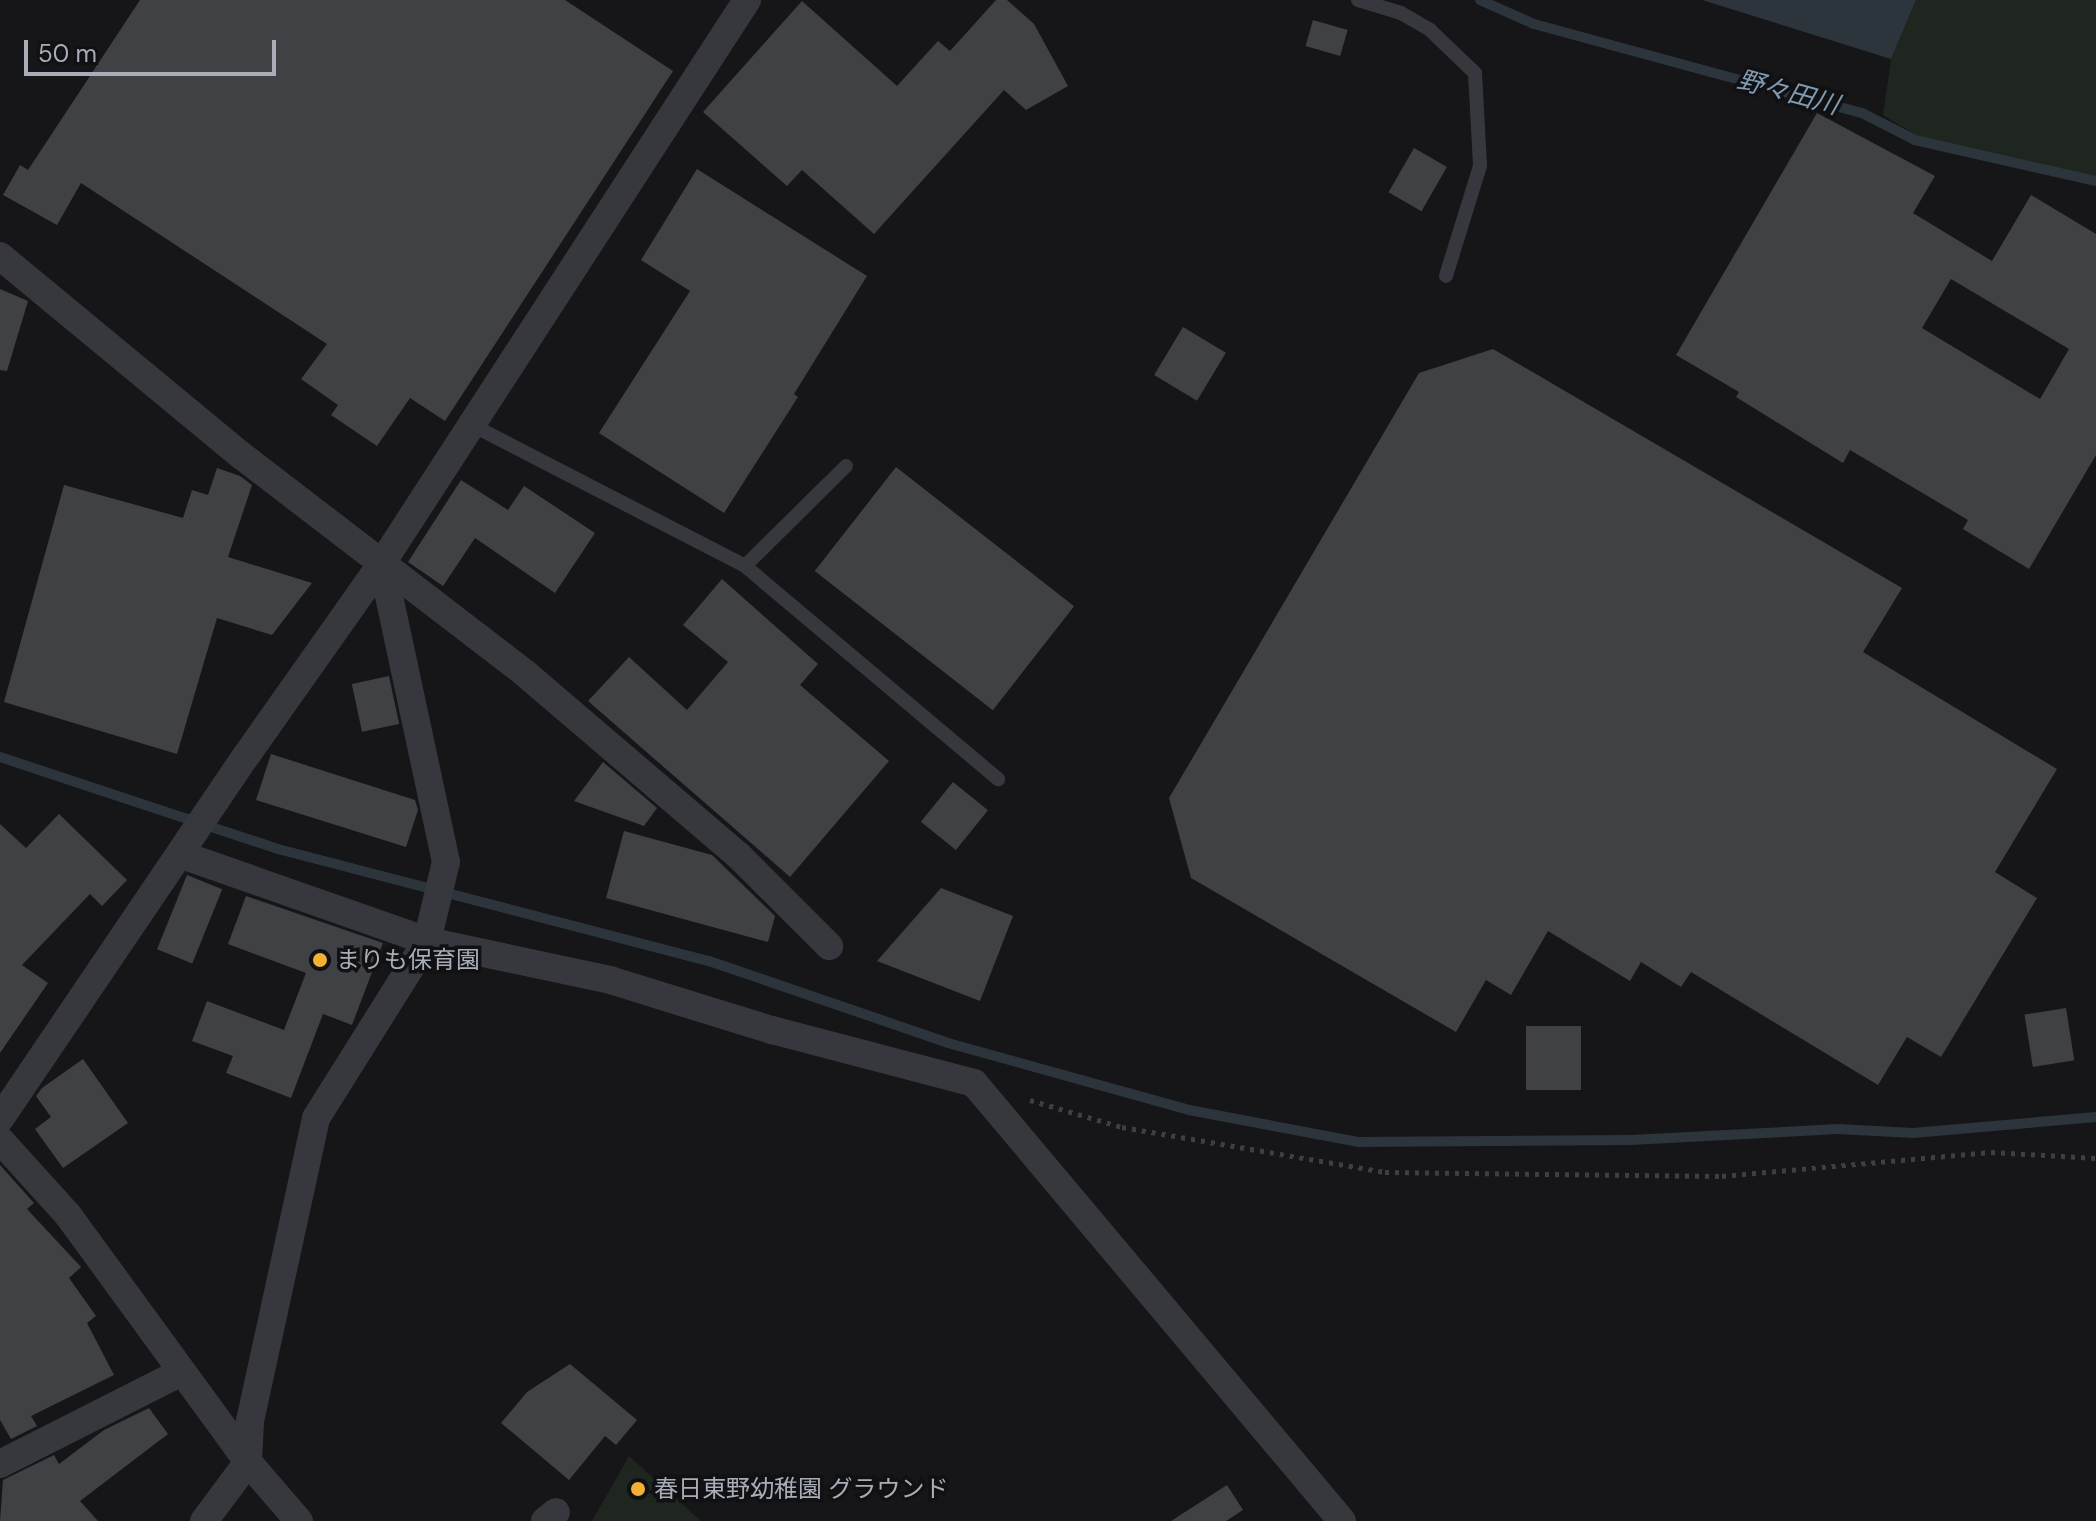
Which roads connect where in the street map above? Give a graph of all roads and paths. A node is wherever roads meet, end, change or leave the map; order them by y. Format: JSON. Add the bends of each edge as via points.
{"nodes":[{"id":1,"x":747,"y":0,"type":"edge"},
{"id":2,"x":1358,"y":0,"type":"edge"},
{"id":3,"x":0,"y":256,"type":"edge"},
{"id":4,"x":1446,"y":276,"type":"dead end"},
{"id":5,"x":472,"y":425,"type":"junction"},
{"id":6,"x":846,"y":466,"type":"dead end"},
{"id":7,"x":382,"y":563,"type":"junction"},
{"id":8,"x":745,"y":566,"type":"junction"},
{"id":9,"x":998,"y":779,"type":"dead end"},
{"id":10,"x":186,"y":848,"type":"junction"},
{"id":11,"x":429,"y":933,"type":"junction"},
{"id":12,"x":829,"y":946,"type":"dead end"},
{"id":13,"x":974,"y":1083,"type":"junction"},
{"id":14,"x":0,"y":1119,"type":"edge"},
{"id":15,"x":0,"y":1140,"type":"edge"},
{"id":16,"x":2096,"y":1158,"type":"edge"},
{"id":17,"x":181,"y":1372,"type":"junction"},
{"id":18,"x":2,"y":1460,"type":"edge"},
{"id":19,"x":248,"y":1462,"type":"junction"},
{"id":20,"x":204,"y":1521,"type":"edge"},
{"id":21,"x":299,"y":1521,"type":"edge"},
{"id":22,"x":1342,"y":1521,"type":"edge"}],
"edges":[{"from":1,"to":5,"type":"street"},
{"from":2,"to":4,"type":"lane","via":[[1401,13],[1430,30],[1475,73],[1480,166]]},
{"from":3,"to":7,"type":"street","via":[[242,456]]},
{"from":5,"to":7,"type":"street"},
{"from":5,"to":8,"type":"lane"},
{"from":6,"to":8,"type":"lane"},
{"from":7,"to":10,"type":"street"},
{"from":7,"to":11,"type":"street","via":[[446,862]]},
{"from":7,"to":12,"type":"street","via":[[550,695],[738,855]]},
{"from":8,"to":9,"type":"lane"},
{"from":10,"to":11,"type":"street"},
{"from":10,"to":14,"type":"street"},
{"from":11,"to":13,"type":"street"},
{"from":11,"to":19,"type":"street","via":[[316,1118],[250,1421]]},
{"from":13,"to":16,"type":"path","via":[[1122,1127],[1385,1172],[1722,1176],[1991,1152]]},
{"from":13,"to":22,"type":"street"},
{"from":15,"to":17,"type":"street","via":[[68,1215]]},
{"from":17,"to":18,"type":"street"},
{"from":17,"to":19,"type":"street"},
{"from":19,"to":20,"type":"street"},
{"from":19,"to":21,"type":"street"}]}
